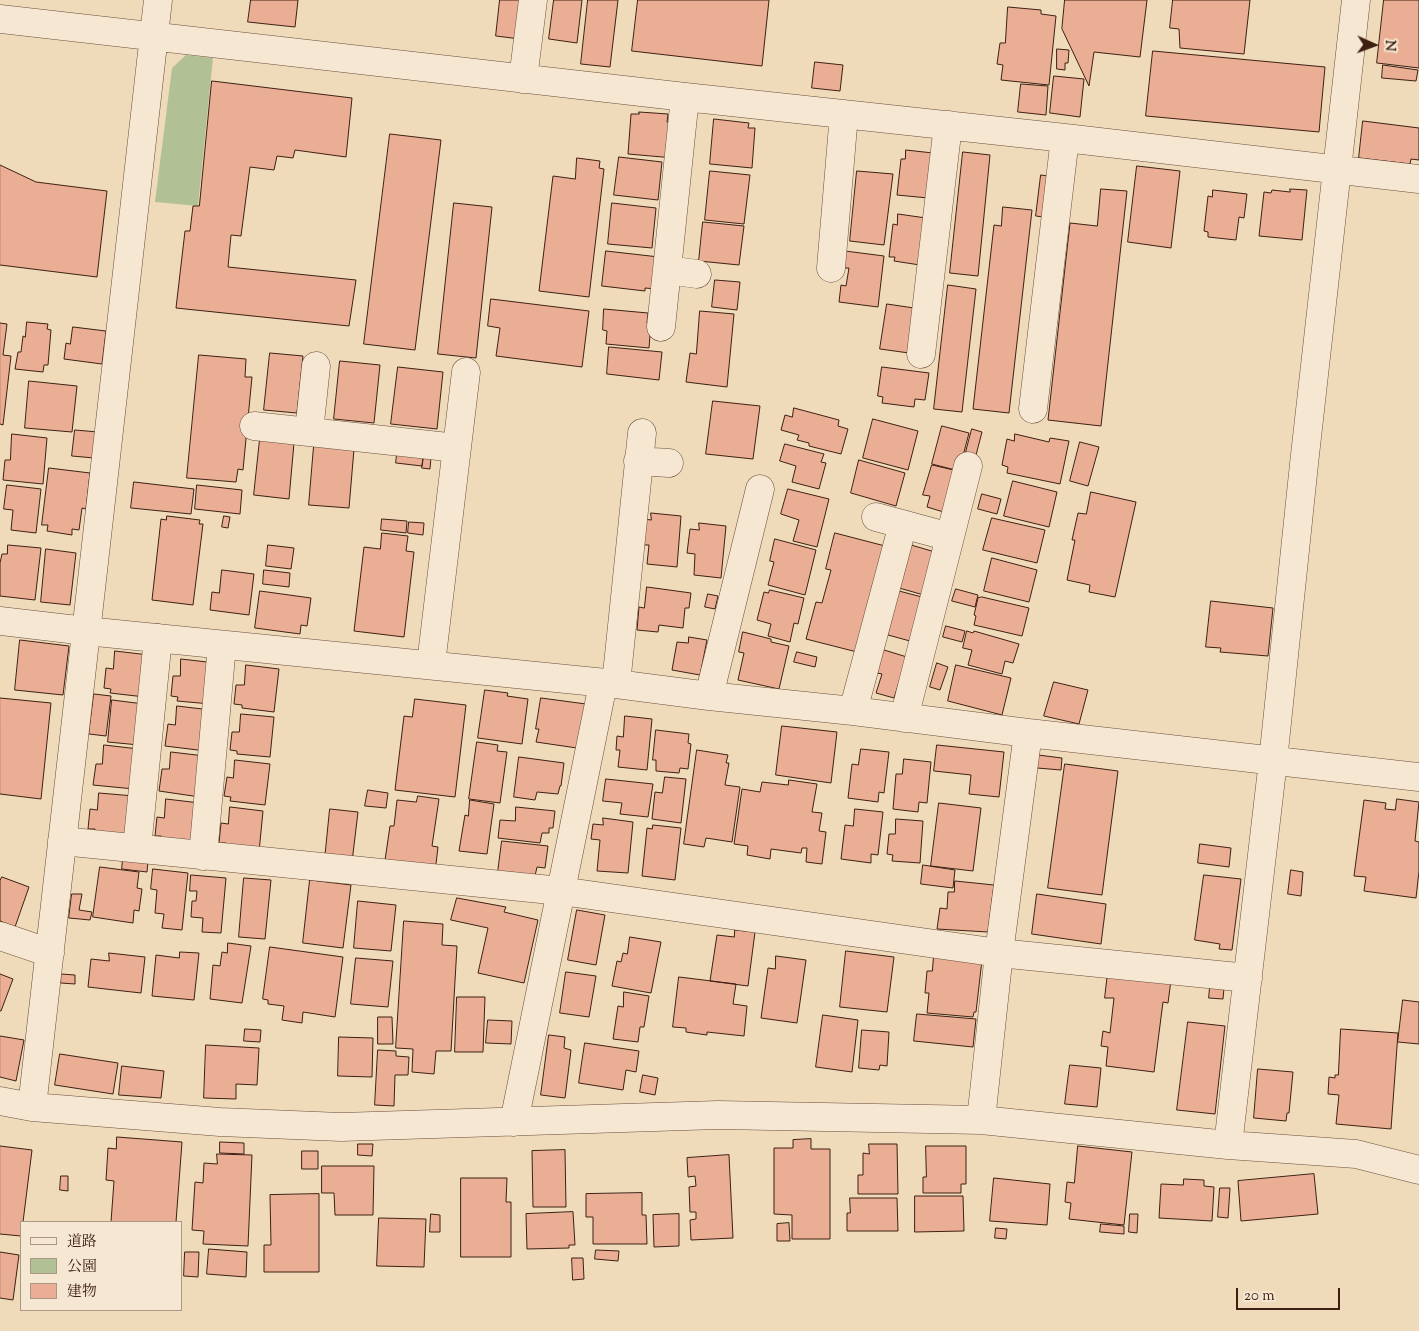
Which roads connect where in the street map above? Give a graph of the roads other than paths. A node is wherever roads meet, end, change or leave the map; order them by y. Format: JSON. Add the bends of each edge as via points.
{"nodes":[{"id":1,"x":158,"y":0,"type":"edge"},
{"id":2,"x":533,"y":0,"type":"edge"},
{"id":3,"x":1356,"y":0,"type":"edge"},
{"id":4,"x":0,"y":19,"type":"edge"},
{"id":5,"x":154,"y":36,"type":"junction"},
{"id":6,"x":523,"y":79,"type":"junction"},
{"id":7,"x":686,"y":97,"type":"junction"},
{"id":8,"x":844,"y":114,"type":"junction"},
{"id":9,"x":948,"y":125,"type":"junction"},
{"id":10,"x":1065,"y":138,"type":"junction"},
{"id":11,"x":1336,"y":169,"type":"junction"},
{"id":12,"x":1419,"y":179,"type":"edge"},
{"id":13,"x":831,"y":268,"type":"dead end"},
{"id":14,"x":667,"y":270,"type":"junction"},
{"id":15,"x":697,"y":274,"type":"dead end"},
{"id":16,"x":661,"y":327,"type":"dead end"},
{"id":17,"x":920,"y":354,"type":"dead end"},
{"id":18,"x":316,"y":366,"type":"dead end"},
{"id":19,"x":466,"y":372,"type":"dead end"},
{"id":20,"x":1033,"y":408,"type":"dead end"},
{"id":21,"x":254,"y":426,"type":"dead end"},
{"id":22,"x":309,"y":432,"type":"junction"},
{"id":23,"x":642,"y":432,"type":"dead end"},
{"id":24,"x":457,"y":448,"type":"junction"},
{"id":25,"x":638,"y":461,"type":"junction"},
{"id":26,"x":669,"y":463,"type":"dead end"},
{"id":27,"x":968,"y":466,"type":"dead end"},
{"id":28,"x":760,"y":489,"type":"dead end"},
{"id":29,"x":876,"y":517,"type":"dead end"},
{"id":30,"x":903,"y":524,"type":"junction"},
{"id":31,"x":950,"y":537,"type":"junction"},
{"id":32,"x":0,"y":621,"type":"edge"},
{"id":33,"x":86,"y":631,"type":"junction"},
{"id":34,"x":158,"y":638,"type":"junction"},
{"id":35,"x":222,"y":645,"type":"junction"},
{"id":36,"x":431,"y":664,"type":"junction"},
{"id":37,"x":610,"y":684,"type":"junction"},
{"id":38,"x":709,"y":696,"type":"junction"},
{"id":39,"x":853,"y":711,"type":"junction"},
{"id":40,"x":904,"y":718,"type":"junction"},
{"id":41,"x":1028,"y":733,"type":"junction"},
{"id":42,"x":1273,"y":761,"type":"junction"},
{"id":43,"x":1419,"y":777,"type":"edge"},
{"id":44,"x":62,"y":841,"type":"junction"},
{"id":45,"x":137,"y":848,"type":"junction"},
{"id":46,"x":203,"y":856,"type":"junction"},
{"id":47,"x":561,"y":891,"type":"junction"},
{"id":48,"x":0,"y":936,"type":"edge"},
{"id":49,"x":50,"y":953,"type":"junction"},
{"id":50,"x":999,"y":953,"type":"junction"},
{"id":51,"x":1248,"y":978,"type":"junction"},
{"id":52,"x":0,"y":1101,"type":"edge"},
{"id":53,"x":32,"y":1107,"type":"junction"},
{"id":54,"x":981,"y":1120,"type":"junction"},
{"id":55,"x":514,"y":1122,"type":"junction"},
{"id":56,"x":1228,"y":1145,"type":"junction"},
{"id":57,"x":1419,"y":1170,"type":"edge"}],
"edges":[{"from":1,"to":5,"type":"street"},
{"from":2,"to":6,"type":"street"},
{"from":3,"to":11,"type":"street"},
{"from":4,"to":5,"type":"street"},
{"from":5,"to":6,"type":"street"},
{"from":5,"to":33,"type":"street"},
{"from":6,"to":7,"type":"street"},
{"from":7,"to":8,"type":"street"},
{"from":7,"to":14,"type":"street"},
{"from":8,"to":9,"type":"street"},
{"from":8,"to":13,"type":"street"},
{"from":9,"to":10,"type":"street"},
{"from":9,"to":17,"type":"street"},
{"from":10,"to":11,"type":"street"},
{"from":10,"to":20,"type":"street"},
{"from":11,"to":12,"type":"street"},
{"from":11,"to":42,"type":"street"},
{"from":14,"to":15,"type":"street"},
{"from":14,"to":16,"type":"street"},
{"from":18,"to":22,"type":"street"},
{"from":19,"to":24,"type":"street"},
{"from":21,"to":22,"type":"street"},
{"from":22,"to":24,"type":"street"},
{"from":23,"to":25,"type":"street"},
{"from":24,"to":36,"type":"street"},
{"from":25,"to":26,"type":"street"},
{"from":25,"to":37,"type":"street"},
{"from":27,"to":31,"type":"street"},
{"from":28,"to":38,"type":"street"},
{"from":29,"to":30,"type":"street"},
{"from":30,"to":31,"type":"street"},
{"from":30,"to":39,"type":"street"},
{"from":31,"to":40,"type":"street"},
{"from":32,"to":33,"type":"street"},
{"from":33,"to":34,"type":"street"},
{"from":33,"to":44,"type":"street"},
{"from":34,"to":35,"type":"street"},
{"from":34,"to":45,"type":"street"},
{"from":35,"to":36,"type":"street"},
{"from":35,"to":46,"type":"street"},
{"from":36,"to":37,"type":"street"},
{"from":37,"to":38,"type":"street"},
{"from":37,"to":47,"type":"street"},
{"from":38,"to":39,"type":"street"},
{"from":39,"to":40,"type":"street"},
{"from":40,"to":41,"type":"street"},
{"from":41,"to":42,"type":"street"},
{"from":41,"to":50,"type":"street"},
{"from":42,"to":43,"type":"street"},
{"from":42,"to":51,"type":"street"},
{"from":44,"to":45,"type":"street"},
{"from":44,"to":49,"type":"street"},
{"from":45,"to":46,"type":"street"},
{"from":46,"to":47,"type":"street"},
{"from":47,"to":50,"type":"street"},
{"from":47,"to":55,"type":"street"},
{"from":48,"to":49,"type":"street"},
{"from":49,"to":53,"type":"street"},
{"from":50,"to":51,"type":"street"},
{"from":50,"to":54,"type":"street"},
{"from":51,"to":56,"type":"street"},
{"from":52,"to":53,"type":"street"},
{"from":53,"to":55,"type":"street","via":[[220,1122],[341,1127]]},
{"from":54,"to":55,"type":"street","via":[[718,1115]]},
{"from":54,"to":56,"type":"street"},
{"from":56,"to":57,"type":"street","via":[[1356,1154]]}]}
